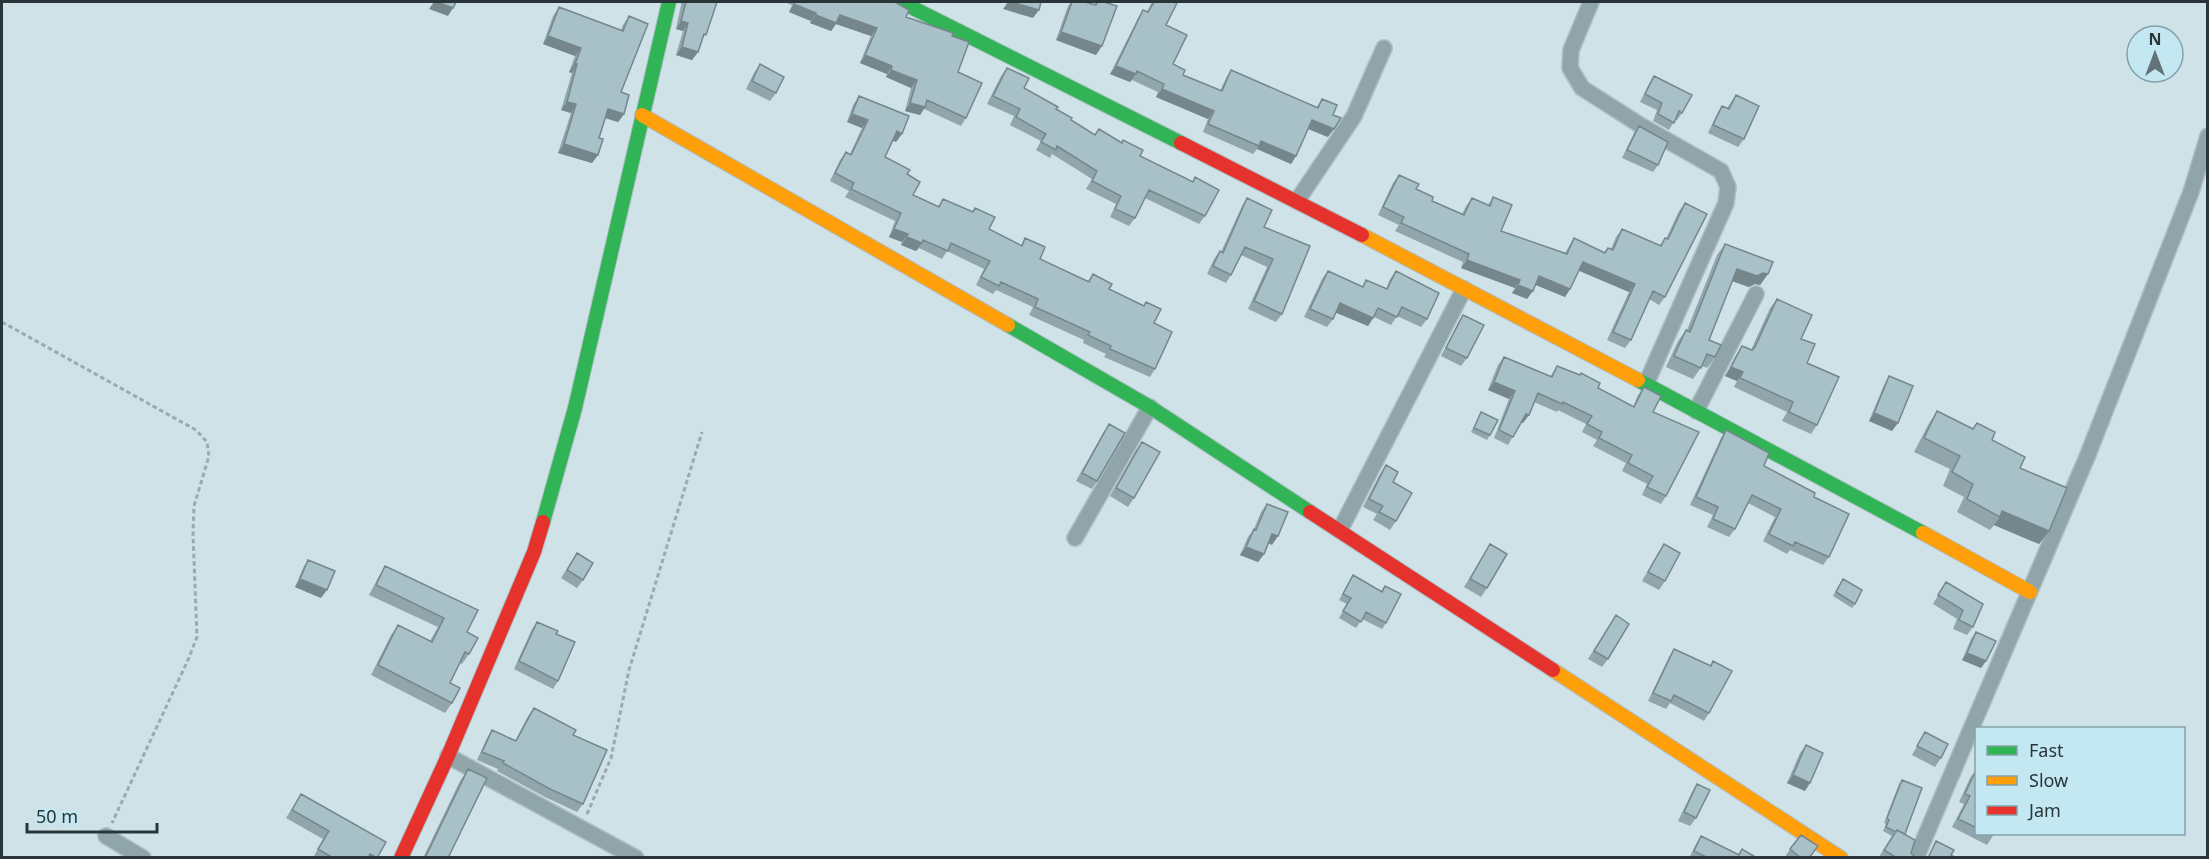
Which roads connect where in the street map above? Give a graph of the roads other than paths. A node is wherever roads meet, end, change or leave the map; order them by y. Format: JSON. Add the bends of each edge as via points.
{"nodes":[{"id":1,"x":669,"y":2,"type":"edge"},
{"id":2,"x":901,"y":2,"type":"edge"},
{"id":3,"x":1591,"y":2,"type":"edge"},
{"id":4,"x":1384,"y":48,"type":"dead end"},
{"id":5,"x":642,"y":115,"type":"junction"},
{"id":6,"x":2208,"y":136,"type":"edge"},
{"id":7,"x":1297,"y":201,"type":"junction"},
{"id":8,"x":1464,"y":289,"type":"junction"},
{"id":9,"x":1756,"y":294,"type":"dead end"},
{"id":10,"x":1646,"y":384,"type":"junction"},
{"id":11,"x":1150,"y":407,"type":"junction"},
{"id":12,"x":1696,"y":411,"type":"junction"},
{"id":13,"x":1340,"y":530,"type":"junction"},
{"id":14,"x":1075,"y":538,"type":"dead end"},
{"id":15,"x":2031,"y":592,"type":"junction"},
{"id":16,"x":448,"y":756,"type":"junction"},
{"id":17,"x":106,"y":836,"type":"road end"},
{"id":18,"x":143,"y":858,"type":"edge"},
{"id":19,"x":401,"y":858,"type":"edge"},
{"id":20,"x":636,"y":858,"type":"edge"},
{"id":21,"x":1841,"y":858,"type":"edge"},
{"id":22,"x":1916,"y":858,"type":"edge"}],
"edges":[{"from":1,"to":5,"type":"street"},
{"from":2,"to":7,"type":"street"},
{"from":3,"to":10,"type":"street","via":[[1571,50],[1570,68],[1582,88],[1721,171],[1728,187],[1726,203]]},
{"from":4,"to":7,"type":"street","via":[[1354,116]]},
{"from":5,"to":11,"type":"street"},
{"from":5,"to":16,"type":"street","via":[[558,475],[534,552]]},
{"from":6,"to":15,"type":"street","via":[[2191,192]]},
{"from":7,"to":8,"type":"street"},
{"from":8,"to":10,"type":"street"},
{"from":8,"to":13,"type":"street"},
{"from":9,"to":12,"type":"street"},
{"from":10,"to":12,"type":"street"},
{"from":11,"to":13,"type":"street"},
{"from":11,"to":14,"type":"street"},
{"from":12,"to":15,"type":"street"},
{"from":13,"to":21,"type":"street"},
{"from":15,"to":22,"type":"street"},
{"from":16,"to":19,"type":"street"},
{"from":16,"to":20,"type":"street"},
{"from":17,"to":18,"type":"street"}]}
